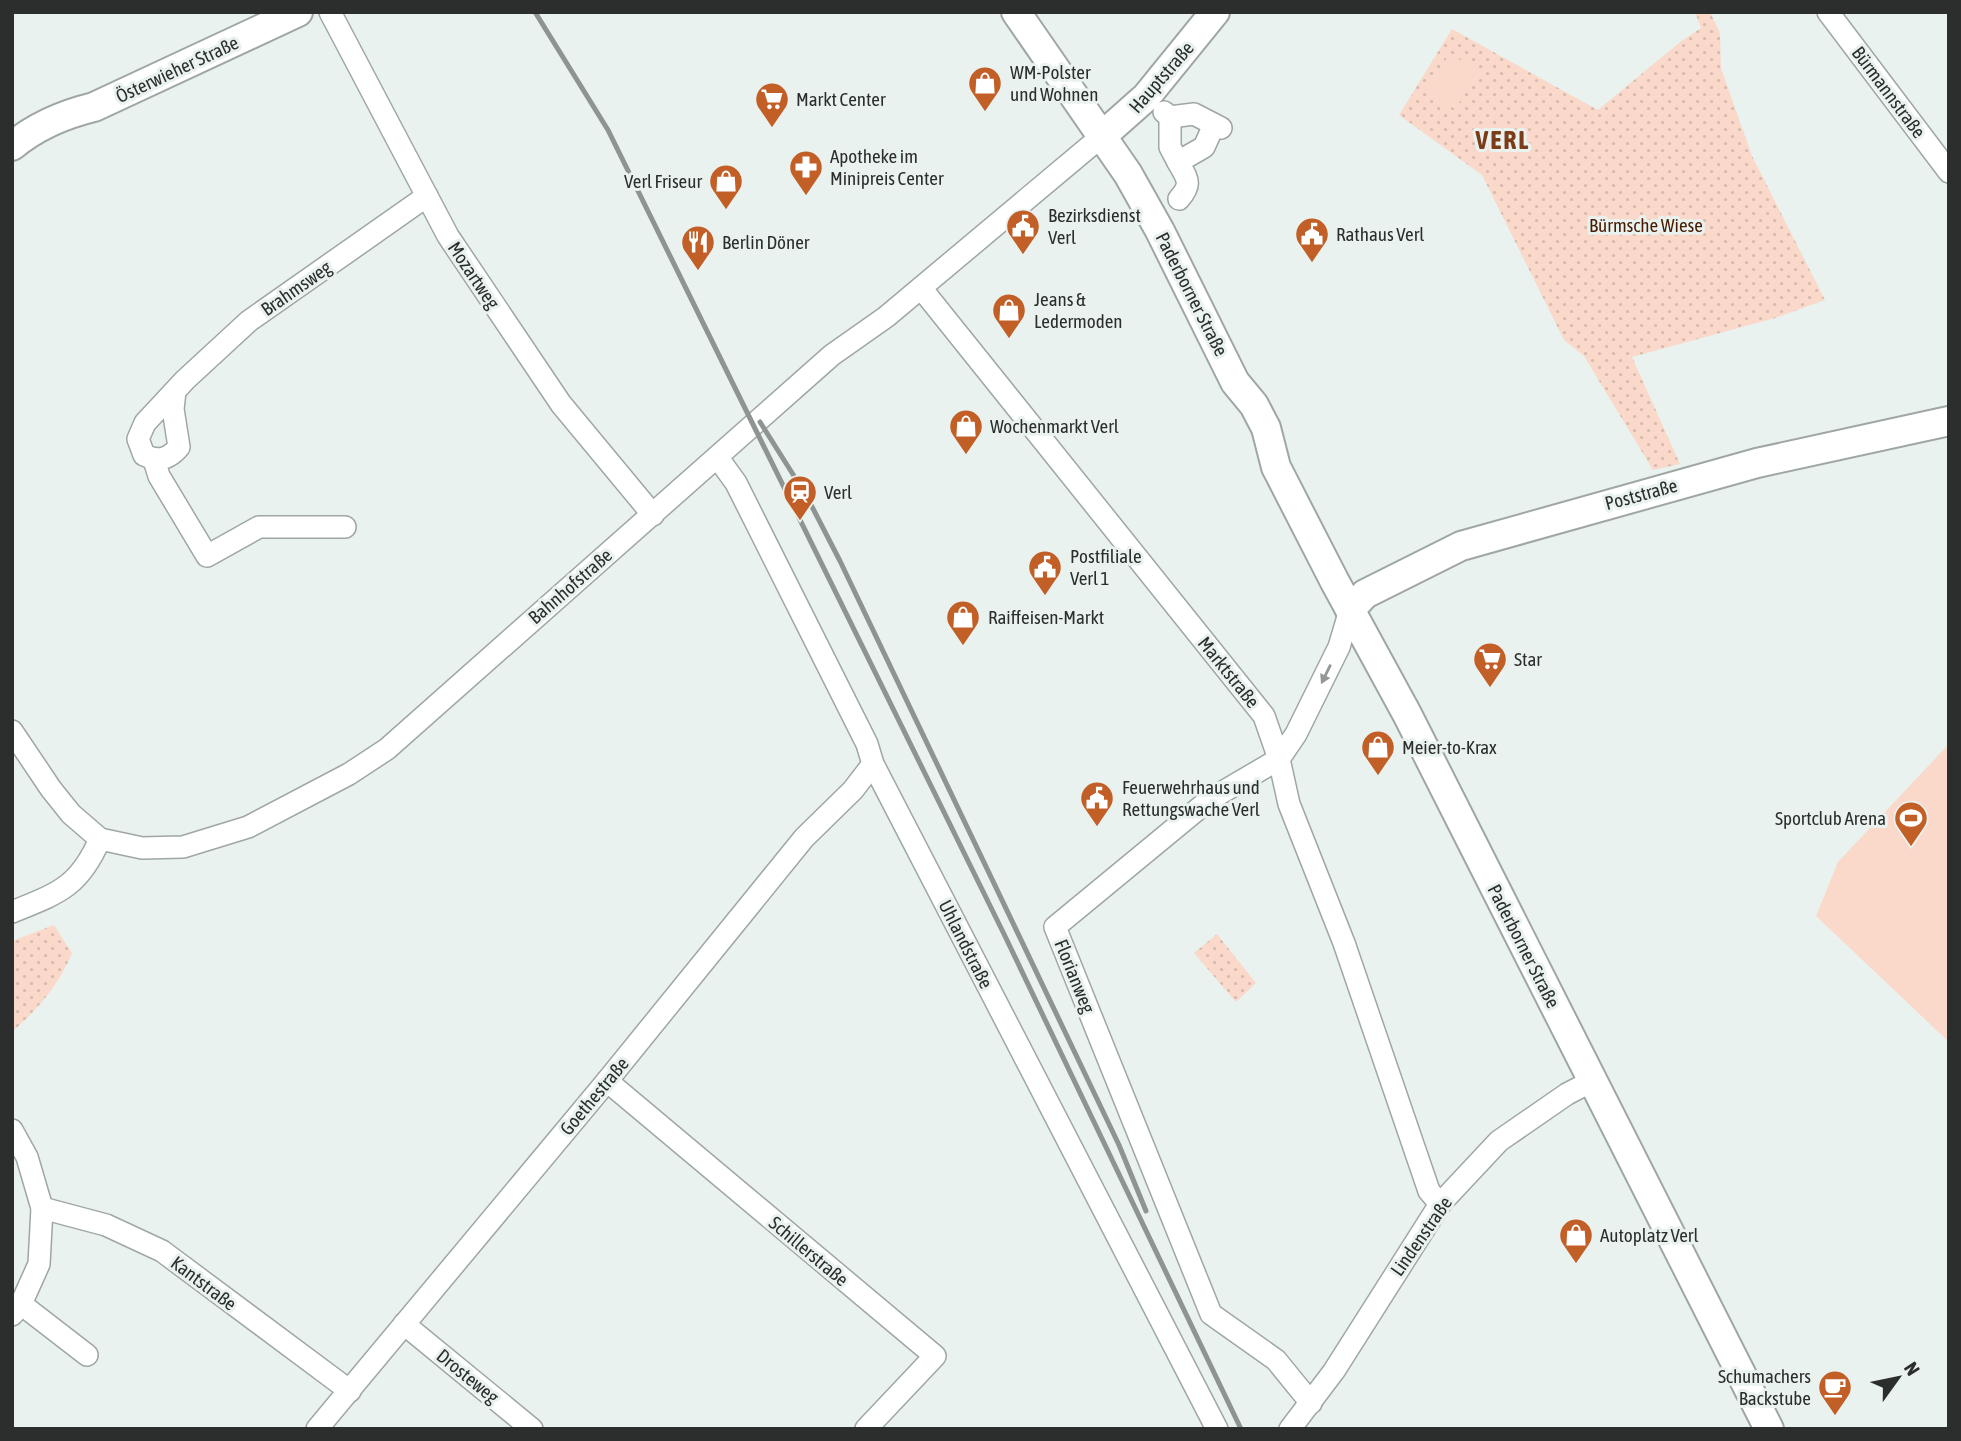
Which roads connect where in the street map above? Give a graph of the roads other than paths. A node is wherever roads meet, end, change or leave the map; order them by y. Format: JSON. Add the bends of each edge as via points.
{"nodes":[{"id":1,"x":298,"y":12,"type":"edge"},
{"id":2,"x":330,"y":12,"type":"edge"},
{"id":3,"x":1016,"y":12,"type":"edge"},
{"id":4,"x":1215,"y":12,"type":"edge"},
{"id":5,"x":1828,"y":12,"type":"edge"},
{"id":6,"x":94,"y":107,"type":"junction"},
{"id":7,"x":1102,"y":136,"type":"junction"},
{"id":8,"x":12,"y":146,"type":"edge"},
{"id":9,"x":1169,"y":156,"type":"junction"},
{"id":10,"x":12,"y":158,"type":"edge"},
{"id":11,"x":1949,"y":172,"type":"edge"},
{"id":12,"x":427,"y":196,"type":"junction"},
{"id":13,"x":1179,"y":199,"type":"dead end"},
{"id":14,"x":921,"y":288,"type":"junction"},
{"id":15,"x":175,"y":391,"type":"junction"},
{"id":16,"x":1949,"y":421,"type":"edge"},
{"id":17,"x":718,"y":458,"type":"junction"},
{"id":18,"x":154,"y":460,"type":"junction"},
{"id":19,"x":653,"y":515,"type":"junction"},
{"id":20,"x":345,"y":527,"type":"dead end"},
{"id":21,"x":1350,"y":610,"type":"junction"},
{"id":22,"x":12,"y":731,"type":"edge"},
{"id":23,"x":1279,"y":759,"type":"junction"},
{"id":24,"x":873,"y":764,"type":"junction"},
{"id":25,"x":100,"y":838,"type":"junction"},
{"id":26,"x":12,"y":912,"type":"edge"},
{"id":27,"x":607,"y":1081,"type":"junction"},
{"id":28,"x":1592,"y":1081,"type":"junction"},
{"id":29,"x":12,"y":1130,"type":"edge"},
{"id":30,"x":1440,"y":1204,"type":"junction"},
{"id":31,"x":42,"y":1208,"type":"junction"},
{"id":32,"x":17,"y":1310,"type":"edge"},
{"id":33,"x":404,"y":1324,"type":"junction"},
{"id":34,"x":87,"y":1355,"type":"dead end"},
{"id":35,"x":350,"y":1391,"type":"junction"},
{"id":36,"x":1311,"y":1403,"type":"junction"},
{"id":37,"x":317,"y":1429,"type":"edge"},
{"id":38,"x":532,"y":1429,"type":"edge"},
{"id":39,"x":866,"y":1429,"type":"edge"},
{"id":40,"x":1217,"y":1429,"type":"edge"},
{"id":41,"x":1290,"y":1429,"type":"edge"},
{"id":42,"x":1769,"y":1429,"type":"edge"}],
"edges":[{"from":1,"to":6,"type":"main road","name":"Österwieher Straße"},
{"from":2,"to":12,"type":"street","name":"Mozartweg"},
{"from":3,"to":7,"type":"main road","name":"Paderborner Straße"},
{"from":4,"to":7,"type":"main road","name":"Hauptstraße","via":[[1146,97]]},
{"from":5,"to":11,"type":"street","name":"Bürmannstraße"},
{"from":6,"to":8,"type":"main road","name":"Österwieher Straße","via":[[51,122]]},
{"from":6,"to":10,"type":"main road","name":"Österwieher Straße","via":[[60,133]]},
{"from":7,"to":14,"type":"street","name":"Bahnhofstraße"},
{"from":7,"to":21,"type":"main road","name":"Paderborner Straße","via":[[1144,201],[1235,382],[1247,425],[1276,465]]},
{"from":9,"to":9,"type":"street","via":[[1204,147],[1218,126],[1194,114],[1167,115]]},
{"from":9,"to":13,"type":"street","via":[[1188,181]]},
{"from":12,"to":15,"type":"street","name":"Brahmsweg","via":[[249,321]]},
{"from":12,"to":19,"type":"street","name":"Mozartweg","via":[[448,236],[561,404]]},
{"from":14,"to":17,"type":"street","name":"Bahnhofstraße","via":[[832,355]]},
{"from":14,"to":23,"type":"street","name":"Marktstraße","via":[[1264,716]]},
{"from":15,"to":18,"type":"street","via":[[179,446],[173,454]]},
{"from":15,"to":18,"type":"street","name":"Brahmsweg","via":[[145,422],[138,439],[144,455]]},
{"from":16,"to":21,"type":"main road","name":"Poststraße","via":[[1757,463],[1461,546],[1365,594]]},
{"from":17,"to":19,"type":"street","name":"Bahnhofstraße"},
{"from":17,"to":24,"type":"street","name":"Uhlandstraße","via":[[736,482]]},
{"from":18,"to":20,"type":"street","name":"Brahmsweg","via":[[207,556],[259,527]]},
{"from":19,"to":25,"type":"street","name":"Bahnhofstraße","via":[[387,749],[349,774],[248,827],[183,847],[142,848]]},
{"from":21,"to":23,"type":"street","name":"Florianweg","one_way":true,"via":[[1339,647]]},
{"from":21,"to":28,"type":"main road","name":"Paderborner Straße"},
{"from":22,"to":25,"type":"street","name":"Bahnhofstraße","via":[[71,814]]},
{"from":23,"to":30,"type":"street","name":"Marktstraße","via":[[1289,804],[1344,943],[1429,1191]]},
{"from":23,"to":36,"type":"street","name":"Florianweg","via":[[1209,800],[1055,927],[1211,1314],[1276,1360]]},
{"from":24,"to":27,"type":"street","name":"Goethestraße","via":[[804,838]]},
{"from":24,"to":40,"type":"street","name":"Uhlandstraße"},
{"from":25,"to":26,"type":"street","via":[[78,878],[50,897]]},
{"from":27,"to":33,"type":"street","name":"Goethestraße"},
{"from":27,"to":39,"type":"street","name":"Schillerstraße","via":[[934,1356]]},
{"from":28,"to":30,"type":"street","name":"Lindenstraße","via":[[1499,1141]]},
{"from":28,"to":42,"type":"main road","name":"Paderborner Straße"},
{"from":29,"to":31,"type":"street","via":[[27,1157]]},
{"from":30,"to":36,"type":"street","name":"Lindenstraße"},
{"from":31,"to":32,"type":"street","via":[[39,1264]]},
{"from":31,"to":35,"type":"street","name":"Kantstraße","via":[[106,1225],[162,1251]]},
{"from":32,"to":34,"type":"street"},
{"from":33,"to":35,"type":"street","name":"Goethestraße"},
{"from":33,"to":38,"type":"street","name":"Drosteweg"},
{"from":35,"to":37,"type":"street","name":"Goethestraße"},
{"from":36,"to":41,"type":"street","name":"Lindenstraße"}]}
